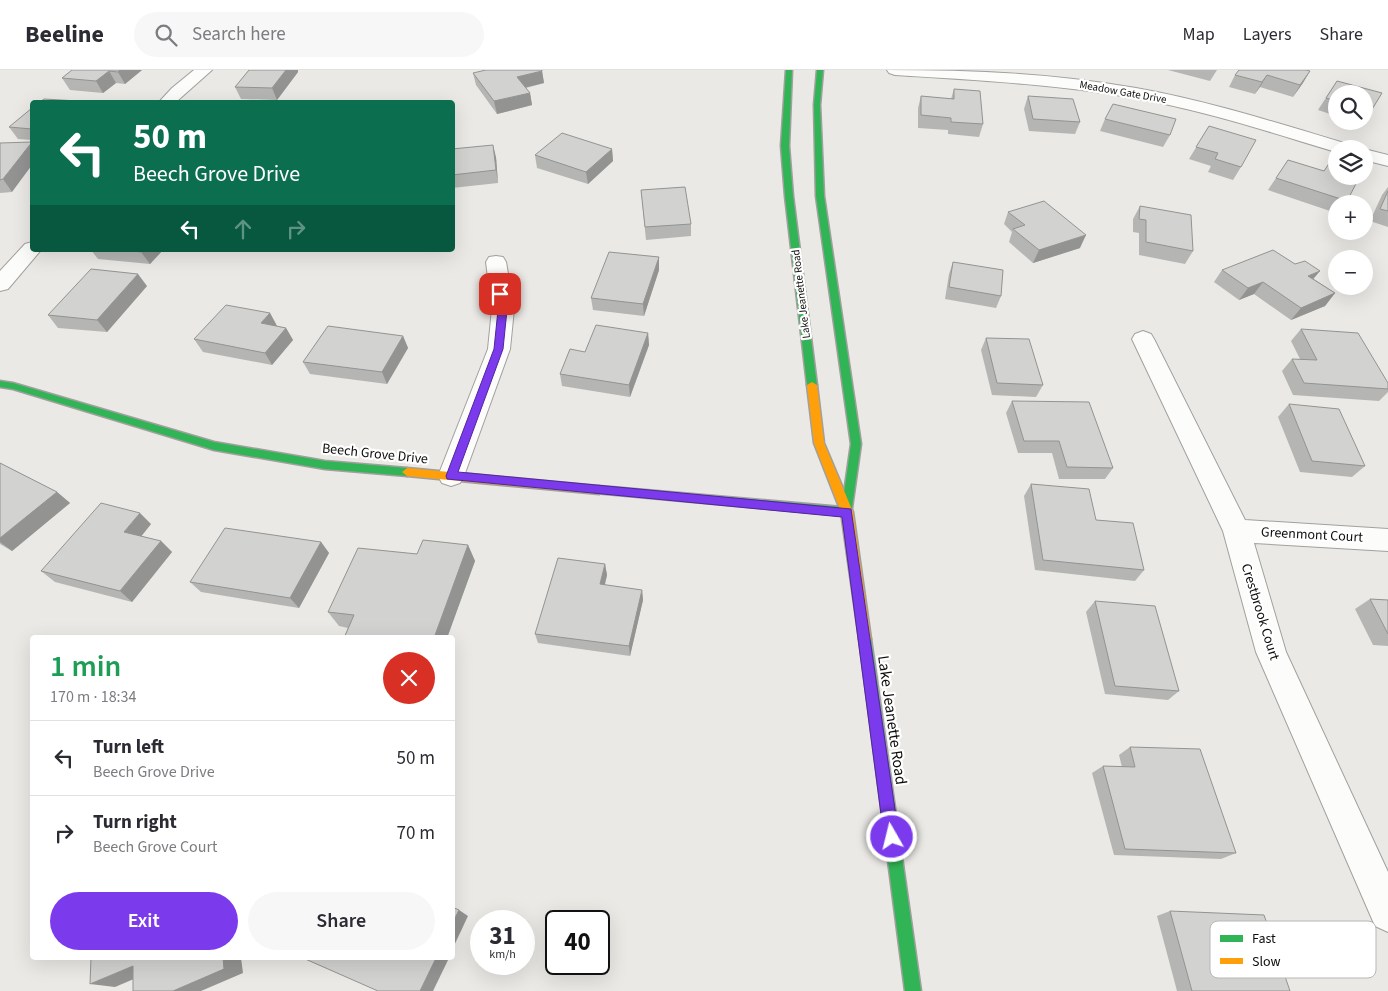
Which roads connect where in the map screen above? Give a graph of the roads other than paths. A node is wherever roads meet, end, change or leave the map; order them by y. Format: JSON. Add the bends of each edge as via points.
{"nodes":[{"id":1,"x":204,"y":70,"type":"edge"},
{"id":2,"x":789,"y":70,"type":"edge"},
{"id":3,"x":820,"y":70,"type":"edge"},
{"id":4,"x":895,"y":70,"type":"edge"},
{"id":5,"x":169,"y":100,"type":"edge"},
{"id":6,"x":1328,"y":144,"type":"edge"},
{"id":7,"x":1373,"y":157,"type":"edge"},
{"id":8,"x":1388,"y":161,"type":"edge"},
{"id":9,"x":30,"y":250,"type":"edge"},
{"id":10,"x":496,"y":262,"type":"dead end"},
{"id":11,"x":0,"y":284,"type":"edge"},
{"id":12,"x":1142,"y":339,"type":"dead end"},
{"id":13,"x":0,"y":384,"type":"edge"},
{"id":14,"x":451,"y":476,"type":"junction"},
{"id":15,"x":847,"y":512,"type":"junction"},
{"id":16,"x":1237,"y":531,"type":"junction"},
{"id":17,"x":1388,"y":540,"type":"edge"},
{"id":18,"x":1388,"y":913,"type":"edge"},
{"id":19,"x":913,"y":991,"type":"edge"}],
"edges":[{"from":1,"to":5,"type":"street"},
{"from":2,"to":15,"type":"street","name":"Lake Jeanette Road","via":[[785,146],[788,186],[819,443]]},
{"from":3,"to":15,"type":"street","name":"Lake Jeanette Road","via":[[817,114],[820,196],[856,444]]},
{"from":4,"to":6,"type":"street","name":"Meadow Gate Drive","via":[[1107,88],[1203,108]]},
{"from":7,"to":8,"type":"street"},
{"from":9,"to":11,"type":"street"},
{"from":10,"to":14,"type":"street","via":[[503,310],[498,349]]},
{"from":12,"to":16,"type":"street","name":"Crestbrook Court"},
{"from":13,"to":14,"type":"street","name":"Beech Grove Drive","via":[[214,446],[324,465]]},
{"from":14,"to":15,"type":"street","name":"Beech Grove Drive"},
{"from":15,"to":19,"type":"street","name":"Lake Jeanette Road"},
{"from":16,"to":17,"type":"street","name":"Greenmont Court"},
{"from":16,"to":18,"type":"street","name":"Crestbrook Court","via":[[1270,652]]}]}
